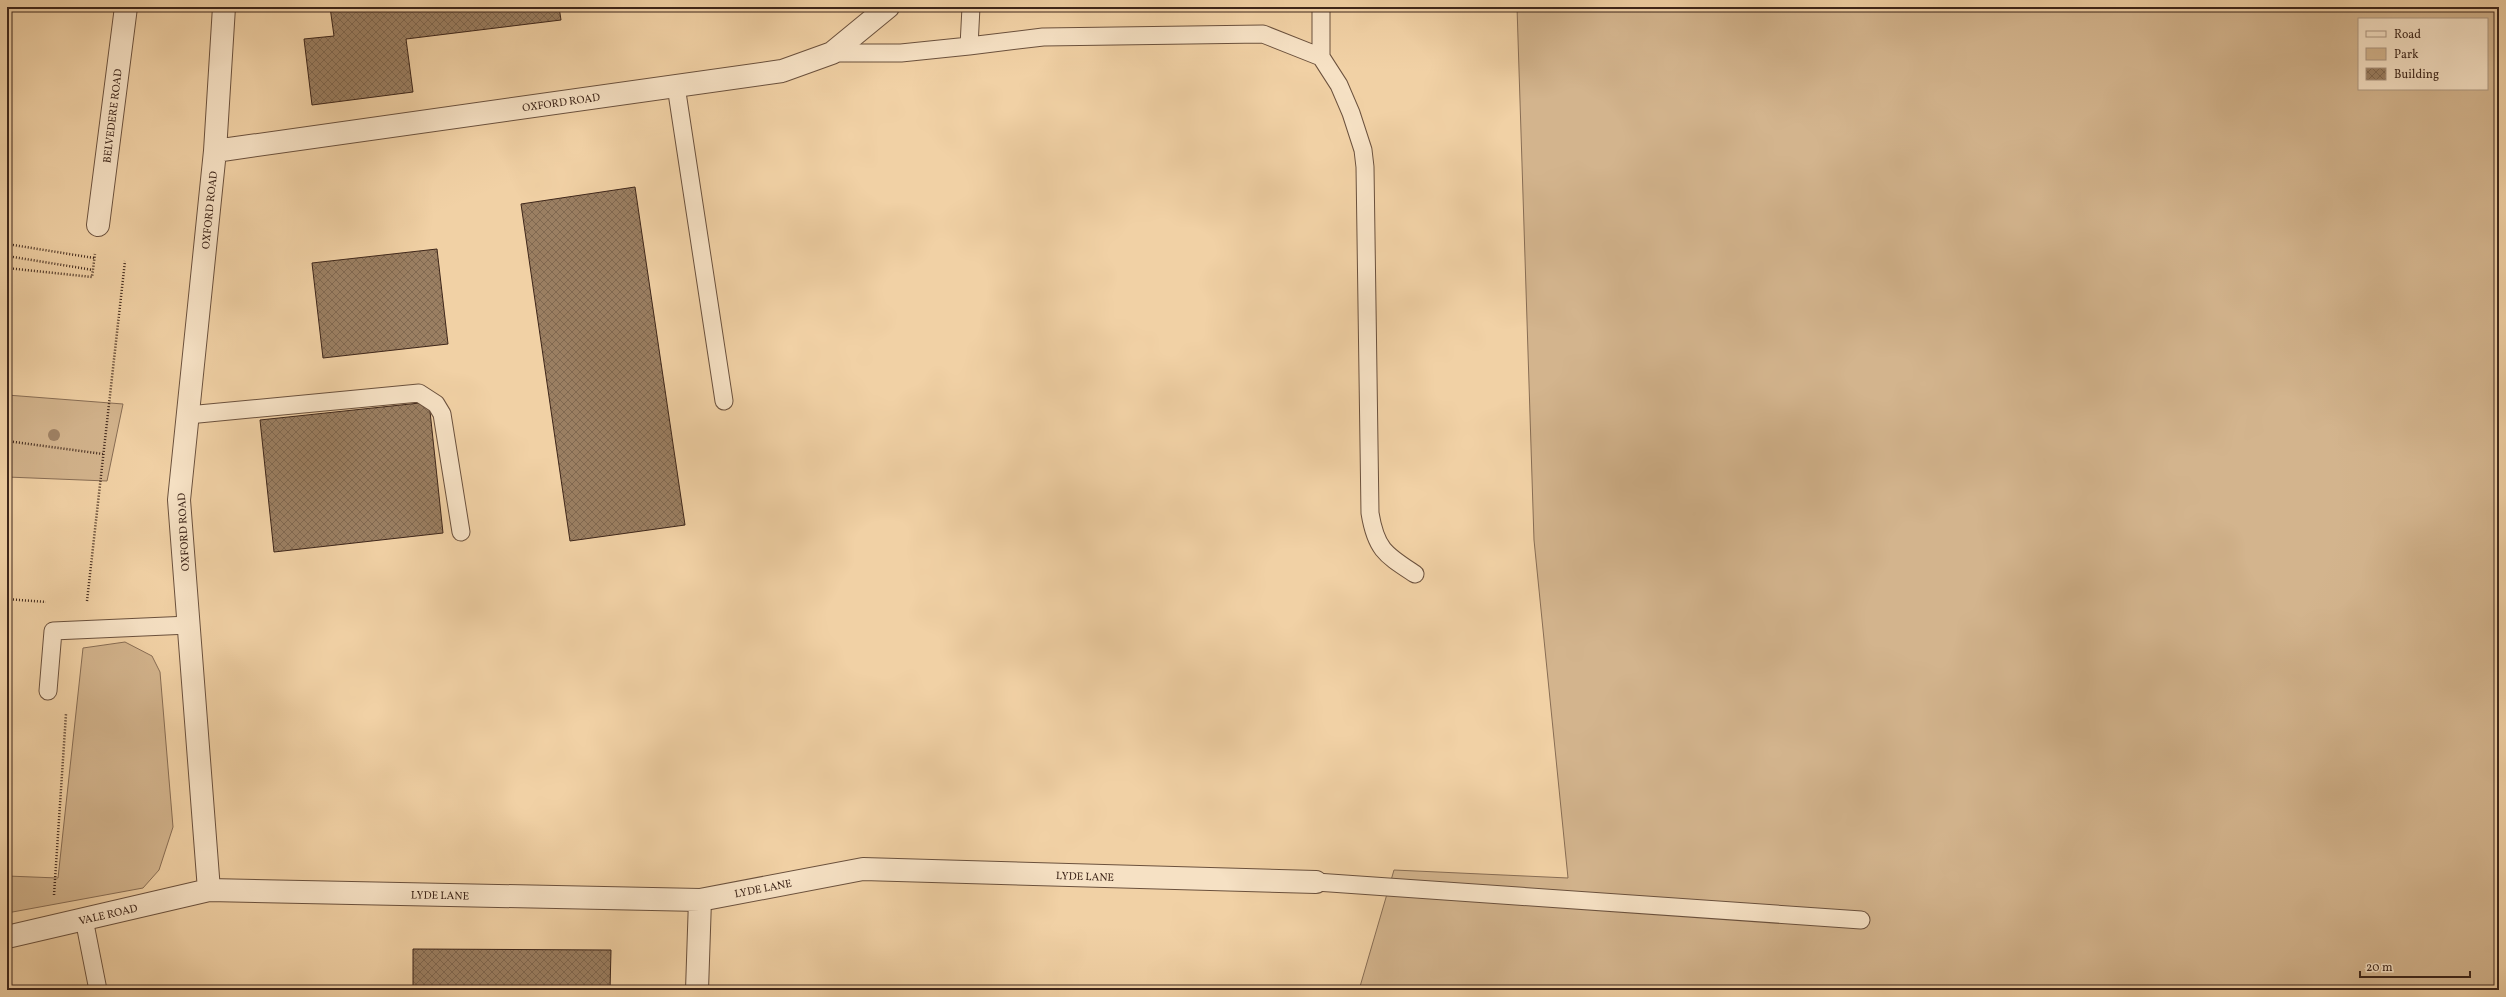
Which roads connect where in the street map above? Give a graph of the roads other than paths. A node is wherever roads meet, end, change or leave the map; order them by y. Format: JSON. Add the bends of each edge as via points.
{"nodes":[{"id":1,"x":126,"y":7,"type":"edge"},
{"id":2,"x":224,"y":7,"type":"edge"},
{"id":3,"x":888,"y":7,"type":"edge"},
{"id":4,"x":971,"y":7,"type":"edge"},
{"id":5,"x":1321,"y":7,"type":"edge"},
{"id":6,"x":969,"y":46,"type":"junction"},
{"id":7,"x":832,"y":53,"type":"junction"},
{"id":8,"x":1321,"y":57,"type":"junction"},
{"id":9,"x":676,"y":86,"type":"junction"},
{"id":10,"x":215,"y":151,"type":"junction"},
{"id":11,"x":98,"y":225,"type":"road end"},
{"id":12,"x":724,"y":401,"type":"dead end"},
{"id":13,"x":188,"y":415,"type":"junction"},
{"id":14,"x":461,"y":532,"type":"dead end"},
{"id":15,"x":1415,"y":574,"type":"dead end"},
{"id":16,"x":189,"y":625,"type":"junction"},
{"id":17,"x":48,"y":691,"type":"dead end"},
{"id":18,"x":1316,"y":882,"type":"joint"},
{"id":19,"x":209,"y":890,"type":"junction"},
{"id":20,"x":700,"y":900,"type":"junction"},
{"id":21,"x":84,"y":919,"type":"junction"},
{"id":22,"x":1861,"y":920,"type":"dead end"},
{"id":23,"x":7,"y":938,"type":"edge"},
{"id":24,"x":98,"y":990,"type":"edge"},
{"id":25,"x":697,"y":990,"type":"edge"}],
"edges":[{"from":1,"to":11,"type":"street","name":"BELVEDERE ROAD"},
{"from":2,"to":10,"type":"street","name":"OXFORD ROAD"},
{"from":3,"to":7,"type":"street","name":"OXFORD ROAD"},
{"from":4,"to":6,"type":"lane"},
{"from":5,"to":8,"type":"lane"},
{"from":6,"to":7,"type":"lane","via":[[901,53]]},
{"from":6,"to":8,"type":"lane","via":[[1043,37],[1263,34]]},
{"from":7,"to":9,"type":"street","name":"OXFORD ROAD","via":[[782,70]]},
{"from":8,"to":15,"type":"lane","via":[[1339,85],[1351,113],[1363,150],[1365,167],[1370,513],[1373,532],[1386,555]]},
{"from":9,"to":10,"type":"street","name":"OXFORD ROAD"},
{"from":9,"to":12,"type":"lane"},
{"from":10,"to":13,"type":"street","name":"OXFORD ROAD"},
{"from":13,"to":14,"type":"lane","via":[[424,394],[436,404],[442,414]]},
{"from":13,"to":16,"type":"street","name":"OXFORD ROAD","via":[[179,500]]},
{"from":16,"to":17,"type":"lane","via":[[53,631]]},
{"from":16,"to":19,"type":"street","name":"OXFORD ROAD"},
{"from":18,"to":20,"type":"street","name":"LYDE LANE","via":[[862,869]]},
{"from":18,"to":22,"type":"lane"},
{"from":19,"to":20,"type":"street","name":"LYDE LANE"},
{"from":19,"to":21,"type":"street","name":"VALE ROAD"},
{"from":20,"to":25,"type":"street"},
{"from":21,"to":23,"type":"street","name":"VALE ROAD"},
{"from":21,"to":24,"type":"lane"}]}
